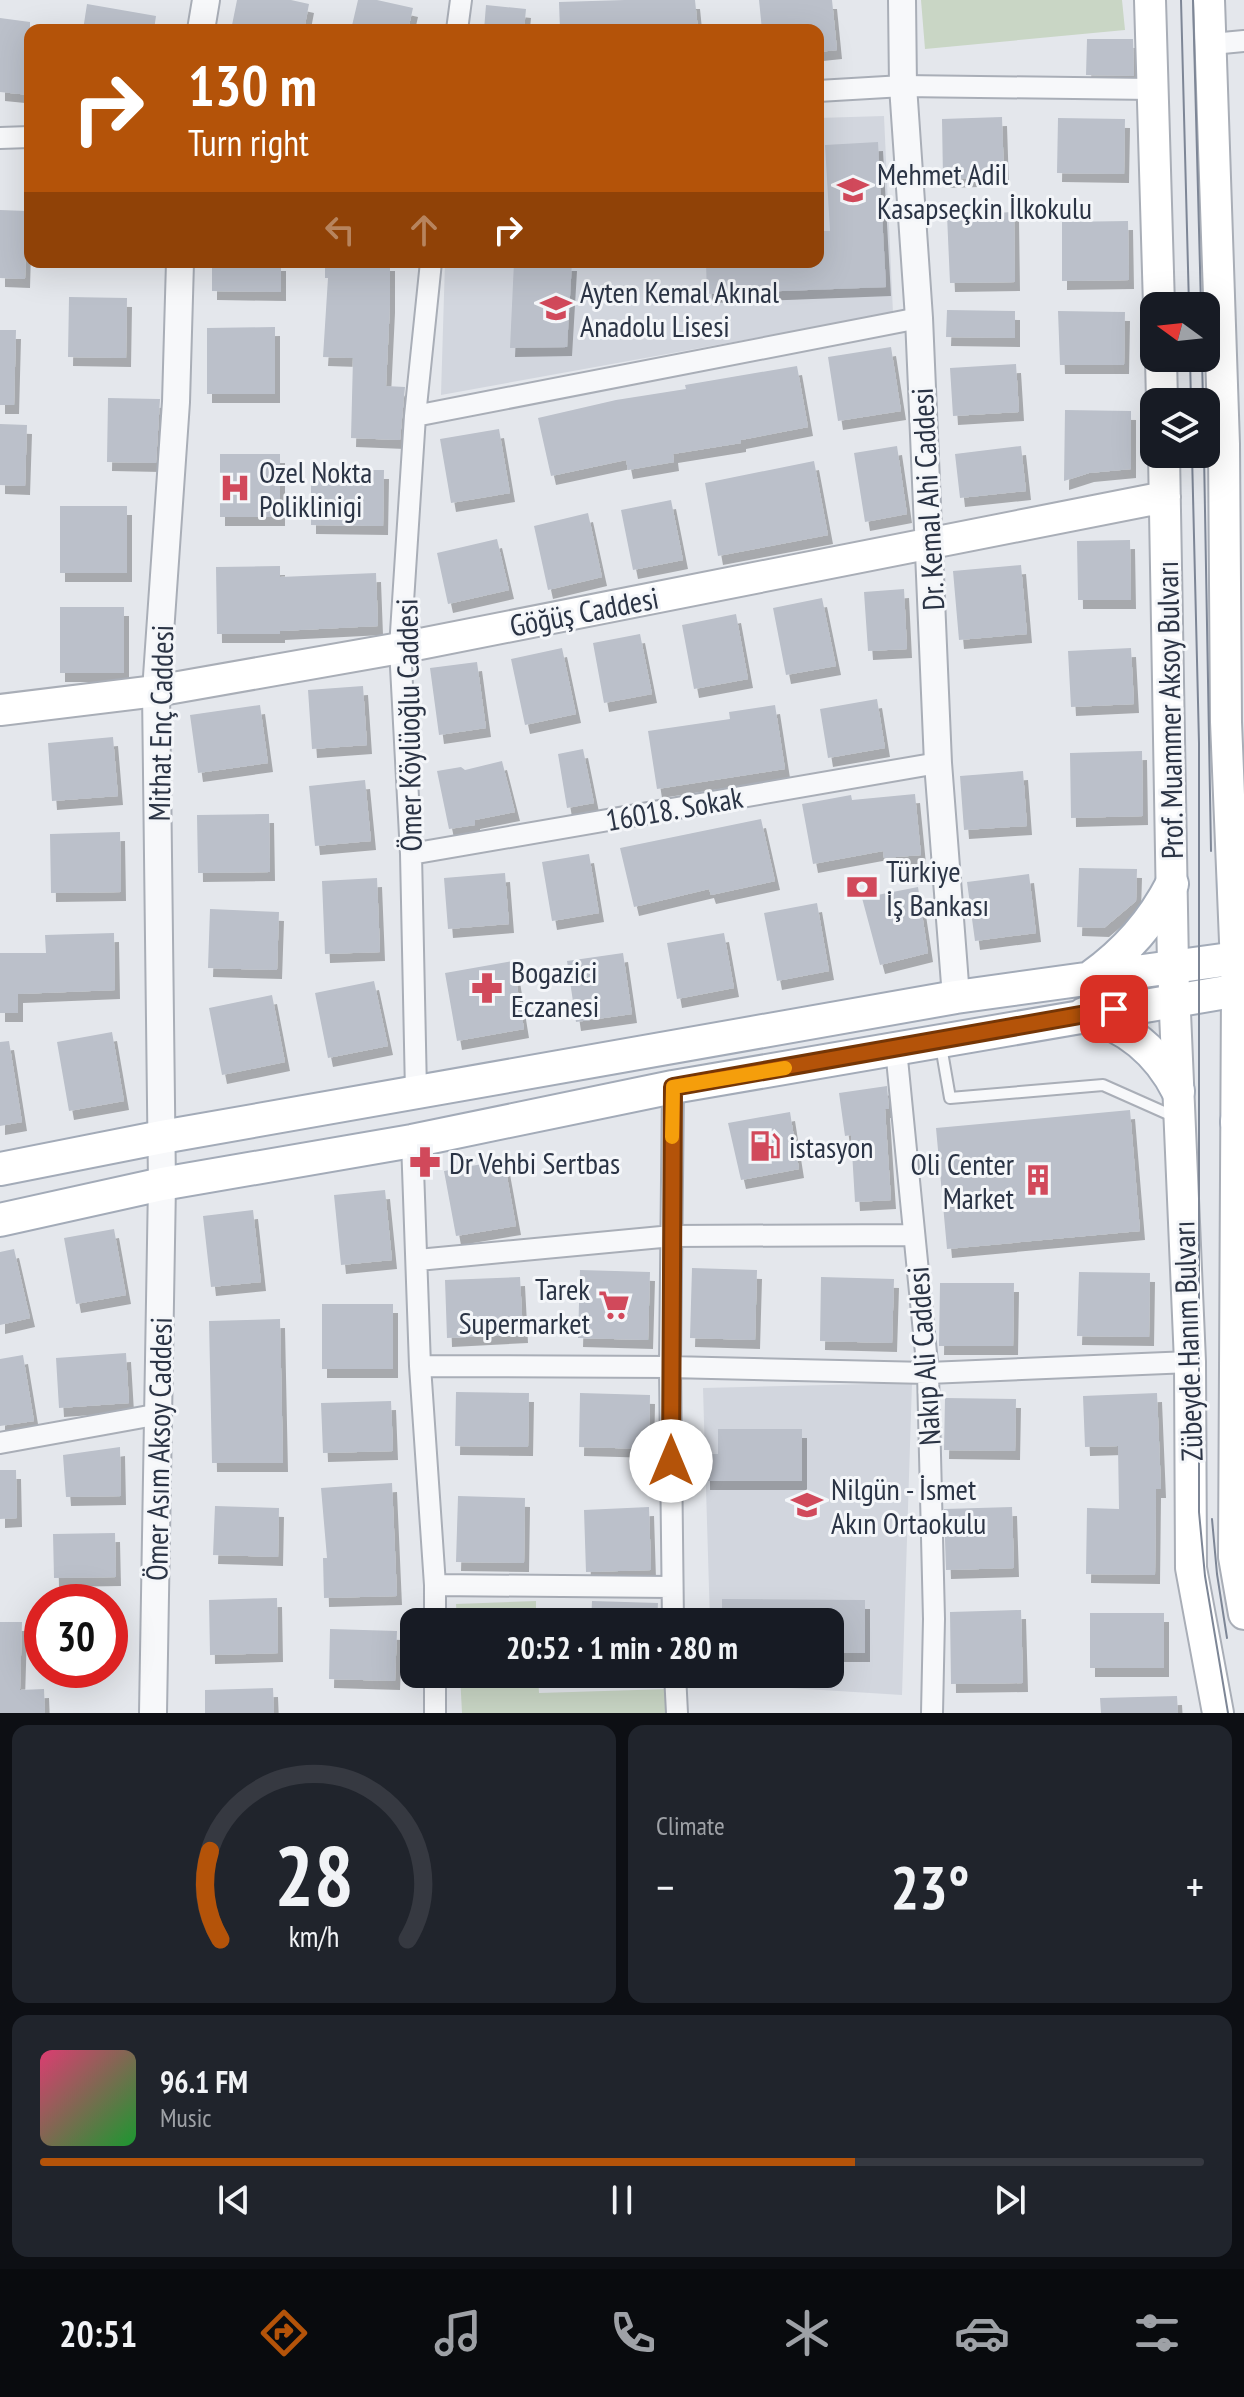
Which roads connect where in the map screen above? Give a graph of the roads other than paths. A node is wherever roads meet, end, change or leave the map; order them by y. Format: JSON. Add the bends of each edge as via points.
{"nodes":[{"id":1,"x":206,"y":0,"type":"edge"},
{"id":2,"x":461,"y":0,"type":"edge"},
{"id":3,"x":902,"y":0,"type":"edge"},
{"id":4,"x":1150,"y":0,"type":"edge"},
{"id":5,"x":1209,"y":0,"type":"edge"},
{"id":6,"x":202,"y":24,"type":"edge"},
{"id":7,"x":458,"y":24,"type":"edge"},
{"id":8,"x":1244,"y":41,"type":"edge"},
{"id":9,"x":1212,"y":44,"type":"junction"},
{"id":10,"x":903,"y":86,"type":"junction"},
{"id":11,"x":1152,"y":89,"type":"junction"},
{"id":12,"x":824,"y":91,"type":"edge"},
{"id":13,"x":24,"y":137,"type":"edge"},
{"id":14,"x":0,"y":138,"type":"edge"},
{"id":15,"x":180,"y":268,"type":"edge"},
{"id":16,"x":430,"y":268,"type":"edge"},
{"id":17,"x":1159,"y":292,"type":"edge"},
{"id":18,"x":919,"y":318,"type":"junction"},
{"id":19,"x":415,"y":416,"type":"junction"},
{"id":20,"x":1234,"y":442,"type":"edge"},
{"id":21,"x":1164,"y":468,"type":"edge"},
{"id":22,"x":1165,"y":497,"type":"junction"},
{"id":23,"x":929,"y":543,"type":"junction"},
{"id":24,"x":400,"y":648,"type":"junction"},
{"id":25,"x":156,"y":691,"type":"junction"},
{"id":26,"x":0,"y":710,"type":"edge"},
{"id":27,"x":938,"y":763,"type":"junction"},
{"id":28,"x":411,"y":854,"type":"junction"},
{"id":29,"x":1172,"y":884,"type":"junction"},
{"id":30,"x":1239,"y":891,"type":"edge"},
{"id":31,"x":1173,"y":966,"type":"junction"},
{"id":32,"x":1240,"y":973,"type":"edge"},
{"id":33,"x":1089,"y":978,"type":"junction"},
{"id":34,"x":956,"y":997,"type":"junction"},
{"id":35,"x":1174,"y":999,"type":"junction"},
{"id":36,"x":1084,"y":1014,"type":"junction"},
{"id":37,"x":940,"y":1040,"type":"junction"},
{"id":38,"x":896,"y":1049,"type":"junction"},
{"id":39,"x":673,"y":1087,"type":"junction"},
{"id":40,"x":416,"y":1092,"type":"junction"},
{"id":41,"x":1179,"y":1105,"type":"junction"},
{"id":42,"x":1240,"y":1107,"type":"edge"},
{"id":43,"x":162,"y":1137,"type":"junction"},
{"id":44,"x":412,"y":1141,"type":"junction"},
{"id":45,"x":0,"y":1169,"type":"edge"},
{"id":46,"x":162,"y":1184,"type":"junction"},
{"id":47,"x":0,"y":1220,"type":"edge"},
{"id":48,"x":914,"y":1235,"type":"junction"},
{"id":49,"x":672,"y":1236,"type":"junction"},
{"id":50,"x":418,"y":1260,"type":"junction"},
{"id":51,"x":1190,"y":1362,"type":"junction"},
{"id":52,"x":420,"y":1366,"type":"junction"},
{"id":53,"x":670,"y":1367,"type":"junction"},
{"id":54,"x":928,"y":1373,"type":"junction"},
{"id":55,"x":160,"y":1414,"type":"junction"},
{"id":56,"x":0,"y":1443,"type":"edge"},
{"id":57,"x":1239,"y":1557,"type":"edge"},
{"id":58,"x":435,"y":1585,"type":"junction"},
{"id":59,"x":671,"y":1587,"type":"junction"},
{"id":60,"x":435,"y":1608,"type":"edge"},
{"id":61,"x":672,"y":1608,"type":"edge"},
{"id":62,"x":1244,"y":1614,"type":"edge"},
{"id":63,"x":435,"y":1688,"type":"edge"},
{"id":64,"x":676,"y":1688,"type":"edge"},
{"id":65,"x":153,"y":1713,"type":"edge"},
{"id":66,"x":435,"y":1713,"type":"edge"},
{"id":67,"x":677,"y":1713,"type":"edge"},
{"id":68,"x":932,"y":1713,"type":"edge"},
{"id":69,"x":1218,"y":1713,"type":"edge"}],
"edges":[{"from":1,"to":6,"type":"street"},
{"from":2,"to":7,"type":"street"},
{"from":3,"to":10,"type":"street","name":"Dr. Kemal Ahi Caddesi"},
{"from":4,"to":11,"type":"main road"},
{"from":5,"to":9,"type":"main road","name":"Prof. Muammer Aksoy Bulvarı"},
{"from":8,"to":9,"type":"street"},
{"from":9,"to":20,"type":"main road","name":"Prof. Muammer Aksoy Bulvarı"},
{"from":10,"to":11,"type":"street"},
{"from":10,"to":12,"type":"street"},
{"from":10,"to":18,"type":"street","name":"Dr. Kemal Ahi Caddesi"},
{"from":11,"to":17,"type":"main road"},
{"from":13,"to":14,"type":"street"},
{"from":15,"to":25,"type":"street","name":"Mithat Enç Caddesi"},
{"from":16,"to":19,"type":"street","name":"Ömer Köylüoğlu Caddesi"},
{"from":18,"to":19,"type":"street"},
{"from":18,"to":23,"type":"street","name":"Dr. Kemal Ahi Caddesi"},
{"from":19,"to":24,"type":"street","name":"Ömer Köylüoğlu Caddesi"},
{"from":20,"to":30,"type":"main road","name":"Prof. Muammer Aksoy Bulvarı","via":[[1226,722]]},
{"from":21,"to":22,"type":"main road","name":"Prof. Muammer Aksoy Bulvarı"},
{"from":22,"to":23,"type":"main road","name":"Göğüş Caddesi"},
{"from":22,"to":29,"type":"main road","name":"Prof. Muammer Aksoy Bulvarı"},
{"from":23,"to":24,"type":"main road","name":"Göğüş Caddesi"},
{"from":23,"to":27,"type":"street","name":"Dr. Kemal Ahi Caddesi"},
{"from":24,"to":25,"type":"main road","name":"Göğüş Caddesi"},
{"from":24,"to":28,"type":"street","name":"Ömer Köylüoğlu Caddesi"},
{"from":25,"to":26,"type":"main road","name":"Göğüş Caddesi"},
{"from":25,"to":43,"type":"street","name":"Mithat Enç Caddesi"},
{"from":27,"to":28,"type":"street","name":"16018. Sokak"},
{"from":27,"to":34,"type":"street","name":"Dr. Kemal Ahi Caddesi"},
{"from":28,"to":40,"type":"street","name":"Ömer Köylüoğlu Caddesi"},
{"from":29,"to":31,"type":"main road","name":"Prof. Muammer Aksoy Bulvarı"},
{"from":29,"to":33,"type":"main road","via":[[1136,938]]},
{"from":30,"to":32,"type":"main road","name":"Prof. Muammer Aksoy Bulvarı"},
{"from":31,"to":32,"type":"main road"},
{"from":31,"to":33,"type":"main road"},
{"from":31,"to":35,"type":"main road","name":"Zübeyde Hanım Bulvarı"},
{"from":32,"to":35,"type":"main road"},
{"from":32,"to":42,"type":"main road","name":"Zübeyde Hanım Bulvarı"},
{"from":33,"to":34,"type":"main road"},
{"from":34,"to":40,"type":"main road"},
{"from":35,"to":36,"type":"main road"},
{"from":35,"to":41,"type":"main road","name":"Zübeyde Hanım Bulvarı"},
{"from":36,"to":37,"type":"main road"},
{"from":36,"to":41,"type":"main road","via":[[1115,1025],[1143,1044],[1163,1065]]},
{"from":37,"to":38,"type":"main road"},
{"from":37,"to":41,"type":"lane","via":[[950,1098],[1103,1085]]},
{"from":38,"to":39,"type":"main road"},
{"from":38,"to":48,"type":"street","name":"Nakıp Ali Caddesi"},
{"from":39,"to":44,"type":"main road"},
{"from":39,"to":49,"type":"street"},
{"from":40,"to":43,"type":"main road"},
{"from":41,"to":51,"type":"main road","name":"Zübeyde Hanım Bulvarı"},
{"from":42,"to":57,"type":"main road","name":"Zübeyde Hanım Bulvarı"},
{"from":43,"to":45,"type":"main road"},
{"from":43,"to":46,"type":"street","name":"Mithat Enç Caddesi"},
{"from":44,"to":46,"type":"main road"},
{"from":44,"to":50,"type":"street"},
{"from":46,"to":47,"type":"main road"},
{"from":46,"to":55,"type":"street","name":"Ömer Asım Aksoy Caddesi"},
{"from":48,"to":49,"type":"street"},
{"from":48,"to":54,"type":"street","name":"Nakıp Ali Caddesi"},
{"from":49,"to":50,"type":"street"},
{"from":49,"to":53,"type":"street"},
{"from":50,"to":52,"type":"street"},
{"from":51,"to":54,"type":"street"},
{"from":51,"to":69,"type":"main road","name":"Zübeyde Hanım Bulvarı","via":[[1191,1568]]},
{"from":52,"to":53,"type":"street"},
{"from":52,"to":58,"type":"street"},
{"from":53,"to":54,"type":"street"},
{"from":53,"to":59,"type":"street"},
{"from":54,"to":68,"type":"street","name":"Nakıp Ali Caddesi"},
{"from":55,"to":56,"type":"street"},
{"from":55,"to":65,"type":"street","name":"Ömer Asım Aksoy Caddesi"},
{"from":57,"to":62,"type":"main road","name":"Zübeyde Hanım Bulvarı"},
{"from":58,"to":59,"type":"street"},
{"from":58,"to":60,"type":"street"},
{"from":59,"to":61,"type":"street"},
{"from":63,"to":66,"type":"street"},
{"from":64,"to":67,"type":"street"}]}
